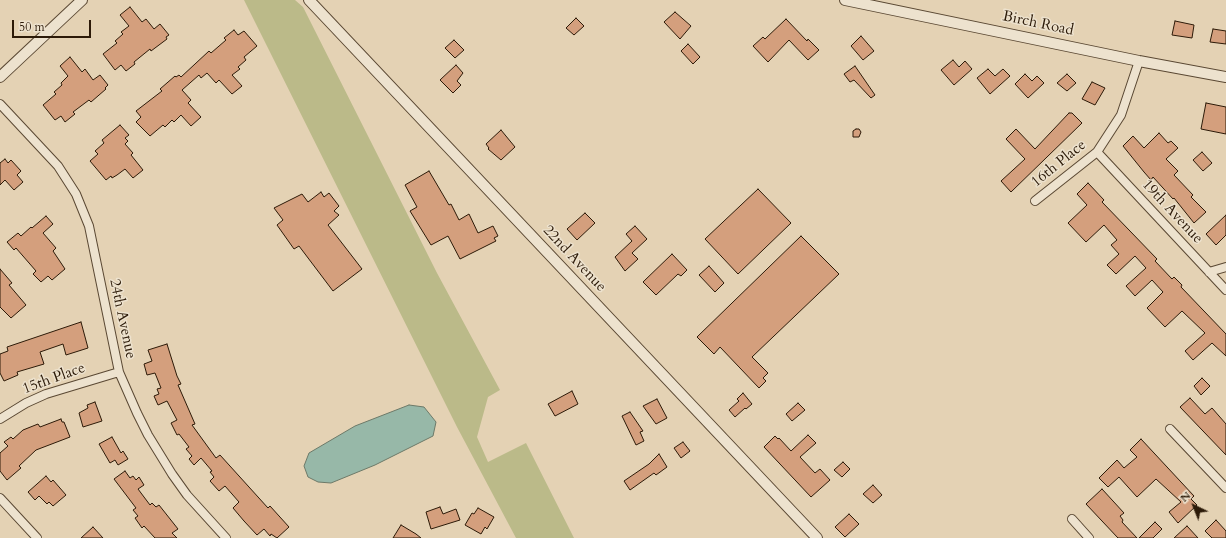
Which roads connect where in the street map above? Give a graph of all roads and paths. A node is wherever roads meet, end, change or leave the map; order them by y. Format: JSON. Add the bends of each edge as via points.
{"nodes":[{"id":1,"x":82,"y":0,"type":"edge"},
{"id":2,"x":309,"y":0,"type":"edge"},
{"id":3,"x":845,"y":0,"type":"edge"},
{"id":4,"x":875,"y":3,"type":"edge"},
{"id":5,"x":1139,"y":61,"type":"junction"},
{"id":6,"x":0,"y":77,"type":"edge"},
{"id":7,"x":1226,"y":77,"type":"edge"},
{"id":8,"x":0,"y":104,"type":"edge"},
{"id":9,"x":1097,"y":152,"type":"junction"},
{"id":10,"x":1036,"y":201,"type":"dead end"},
{"id":11,"x":1226,"y":267,"type":"edge"},
{"id":12,"x":1209,"y":272,"type":"junction"},
{"id":13,"x":1226,"y":290,"type":"edge"},
{"id":14,"x":119,"y":372,"type":"junction"},
{"id":15,"x":0,"y":419,"type":"edge"},
{"id":16,"x":1170,"y":429,"type":"dead end"},
{"id":17,"x":1226,"y":488,"type":"edge"},
{"id":18,"x":0,"y":498,"type":"edge"},
{"id":19,"x":1072,"y":519,"type":"dead end"},
{"id":20,"x":37,"y":538,"type":"edge"},
{"id":21,"x":226,"y":538,"type":"edge"},
{"id":22,"x":816,"y":538,"type":"edge"},
{"id":23,"x":1089,"y":538,"type":"edge"}],
"edges":[{"from":1,"to":6,"type":"street"},
{"from":2,"to":22,"type":"street","name":"22nd Avenue"},
{"from":3,"to":4,"type":"street","name":"Birch Road"},
{"from":4,"to":5,"type":"street","name":"Birch Road"},
{"from":5,"to":7,"type":"street","name":"Birch Road"},
{"from":5,"to":9,"type":"street","name":"16th Place","via":[[1121,115]]},
{"from":8,"to":14,"type":"street","name":"24th Avenue","via":[[58,166],[76,194],[89,226]]},
{"from":9,"to":10,"type":"street","name":"16th Place"},
{"from":9,"to":12,"type":"street","name":"19th Avenue"},
{"from":11,"to":12,"type":"street"},
{"from":12,"to":13,"type":"street","name":"19th Avenue"},
{"from":14,"to":15,"type":"street","name":"15th Place","via":[[46,394]]},
{"from":14,"to":21,"type":"street","name":"24th Avenue","via":[[159,455],[187,495]]},
{"from":16,"to":17,"type":"street"},
{"from":18,"to":20,"type":"street"},
{"from":19,"to":23,"type":"street"}]}
